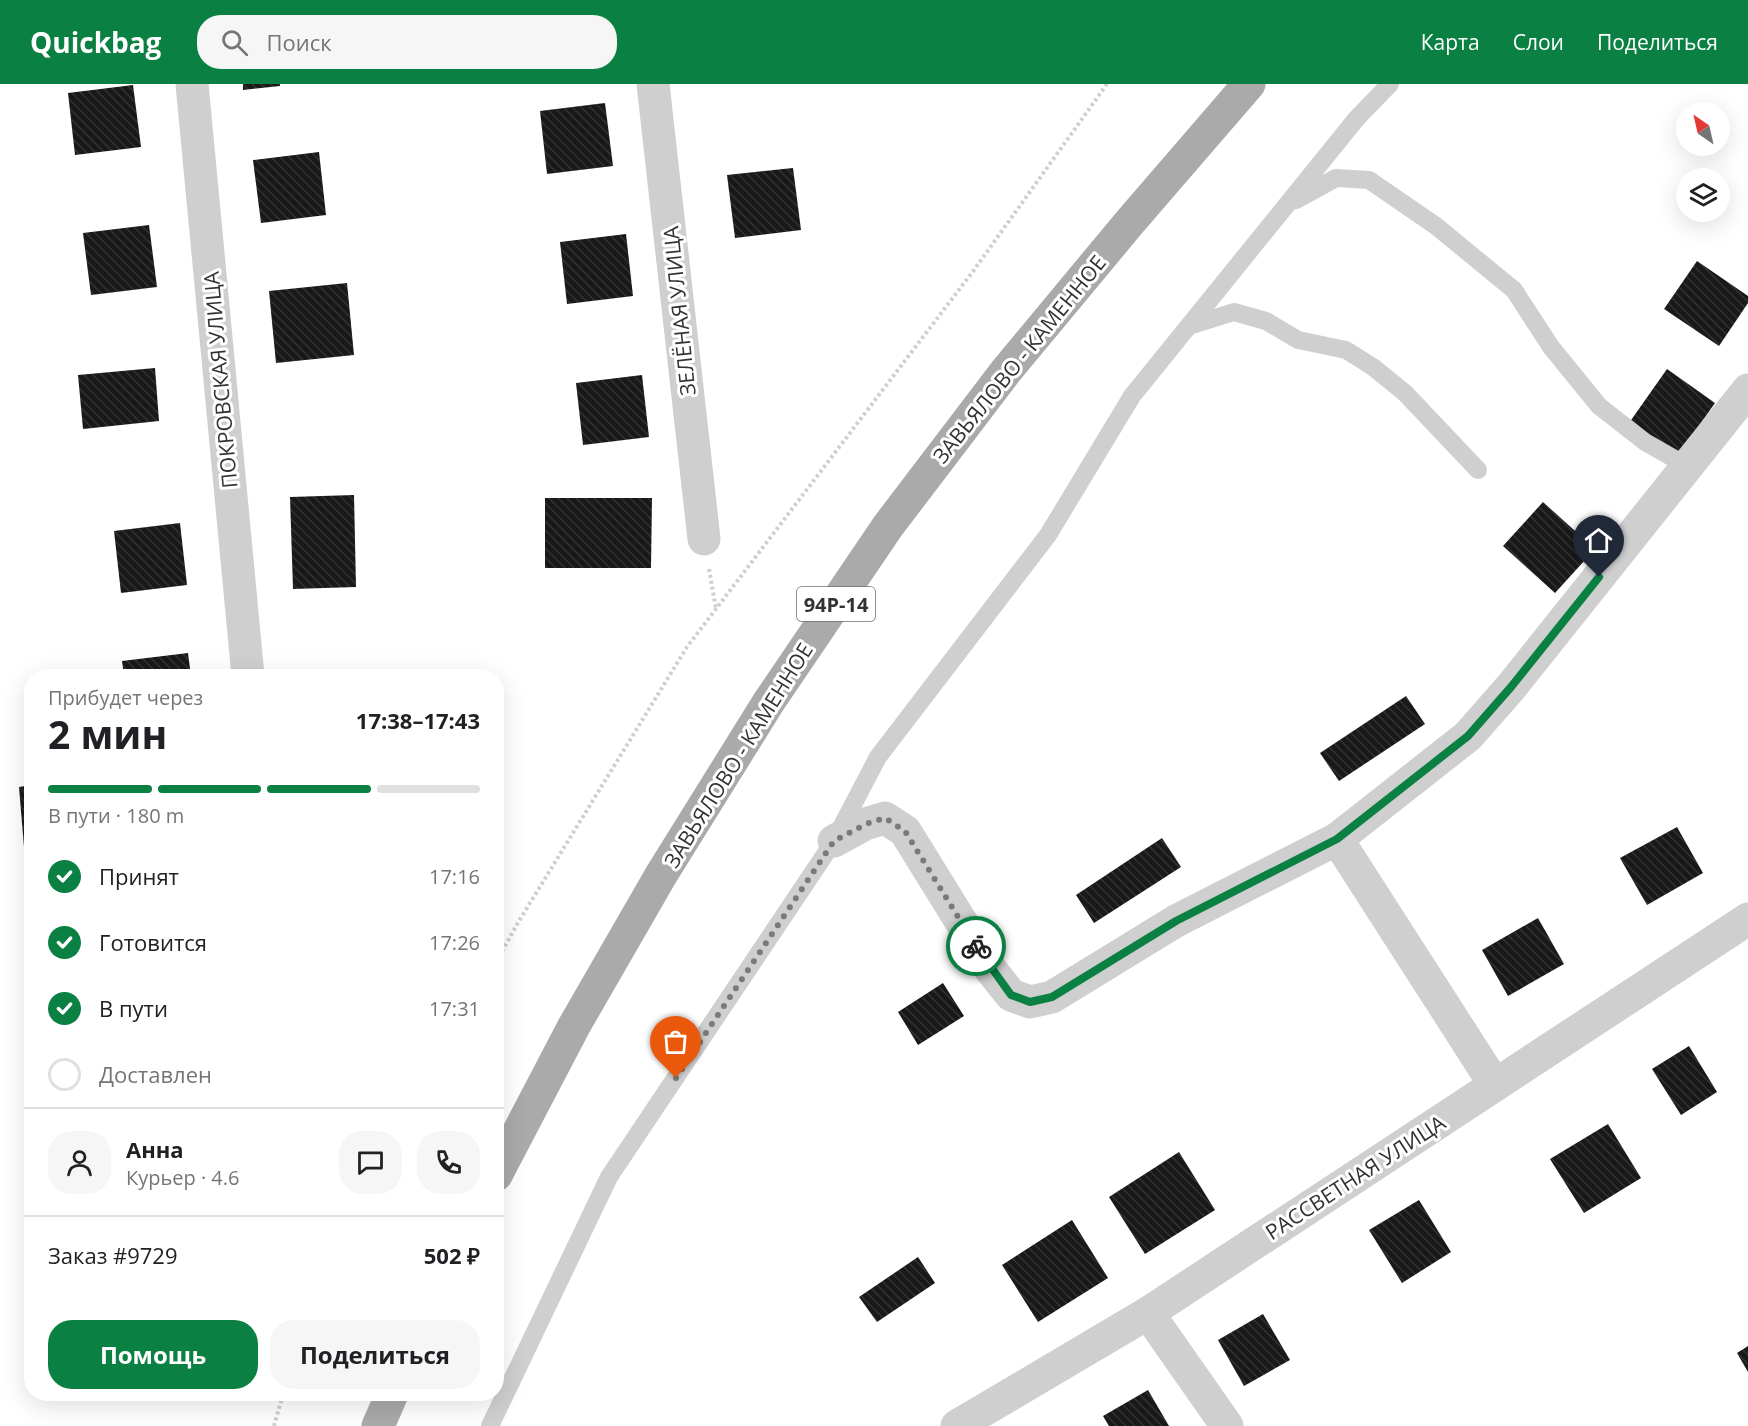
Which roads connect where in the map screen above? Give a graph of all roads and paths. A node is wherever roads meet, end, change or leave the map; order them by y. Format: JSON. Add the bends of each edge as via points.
{"nodes":[{"id":1,"x":192,"y":84,"type":"edge"},
{"id":2,"x":653,"y":84,"type":"edge"},
{"id":3,"x":1107,"y":84,"type":"edge"},
{"id":4,"x":1249,"y":84,"type":"edge"},
{"id":5,"x":1390,"y":84,"type":"edge"},
{"id":6,"x":1287,"y":205,"type":"junction"},
{"id":7,"x":1189,"y":326,"type":"junction"},
{"id":8,"x":1748,"y":390,"type":"edge"},
{"id":9,"x":1687,"y":466,"type":"junction"},
{"id":10,"x":1478,"y":470,"type":"dead end"},
{"id":11,"x":704,"y":539,"type":"joint"},
{"id":12,"x":716,"y":609,"type":"junction"},
{"id":13,"x":247,"y":669,"type":"edge"},
{"id":14,"x":1337,"y":839,"type":"junction"},
{"id":15,"x":834,"y":841,"type":"junction"},
{"id":16,"x":1748,"y":919,"type":"edge"},
{"id":17,"x":504,"y":948,"type":"edge"},
{"id":18,"x":1495,"y":1085,"type":"junction"},
{"id":19,"x":504,"y":1160,"type":"edge"},
{"id":20,"x":1148,"y":1313,"type":"junction"},
{"id":21,"x":504,"y":1397,"type":"edge"},
{"id":22,"x":281,"y":1401,"type":"edge"},
{"id":23,"x":389,"y":1401,"type":"edge"},
{"id":24,"x":502,"y":1401,"type":"edge"},
{"id":25,"x":274,"y":1426,"type":"edge"},
{"id":26,"x":378,"y":1426,"type":"edge"},
{"id":27,"x":490,"y":1426,"type":"edge"},
{"id":28,"x":957,"y":1426,"type":"edge"},
{"id":29,"x":1227,"y":1426,"type":"edge"}],
"edges":[{"from":1,"to":13,"type":"street","name":"ПОКРОВСКАЯ УЛИЦА"},
{"from":2,"to":11,"type":"street","name":"ЗЕЛЁНАЯ УЛИЦА"},
{"from":3,"to":12,"type":"path","via":[[974,270]]},
{"from":4,"to":19,"type":"main road","name":"ЗАВЬЯЛОВО - КАМЕННОЕ","number":"94Р-14","via":[[1013,362],[888,526],[768,703],[662,875],[574,1026]]},
{"from":5,"to":6,"type":"lane","via":[[1357,118]]},
{"from":6,"to":7,"type":"lane"},
{"from":6,"to":9,"type":"lane","via":[[1336,178],[1369,180],[1436,226],[1514,290],[1551,347],[1599,406],[1645,441]]},
{"from":7,"to":10,"type":"lane","via":[[1234,312],[1266,321],[1298,340],[1346,350],[1405,393]]},
{"from":7,"to":15,"type":"lane","via":[[1132,396],[1048,535],[878,757]]},
{"from":8,"to":9,"type":"street"},
{"from":9,"to":14,"type":"street","via":[[1468,736]]},
{"from":11,"to":12,"type":"path"},
{"from":12,"to":17,"type":"path","via":[[687,647]]},
{"from":14,"to":15,"type":"street","via":[[1176,921],[1052,997],[1030,1002],[1011,995],[991,970],[905,831],[885,818]]},
{"from":14,"to":18,"type":"street"},
{"from":15,"to":21,"type":"lane","via":[[609,1177]]},
{"from":16,"to":18,"type":"street","name":"РАССВЕТНАЯ УЛИЦА"},
{"from":18,"to":20,"type":"street","name":"РАССВЕТНАЯ УЛИЦА"},
{"from":20,"to":28,"type":"street","name":"РАССВЕТНАЯ УЛИЦА"},
{"from":20,"to":29,"type":"street"},
{"from":22,"to":25,"type":"path"},
{"from":23,"to":26,"type":"main road"},
{"from":24,"to":27,"type":"lane"}]}
